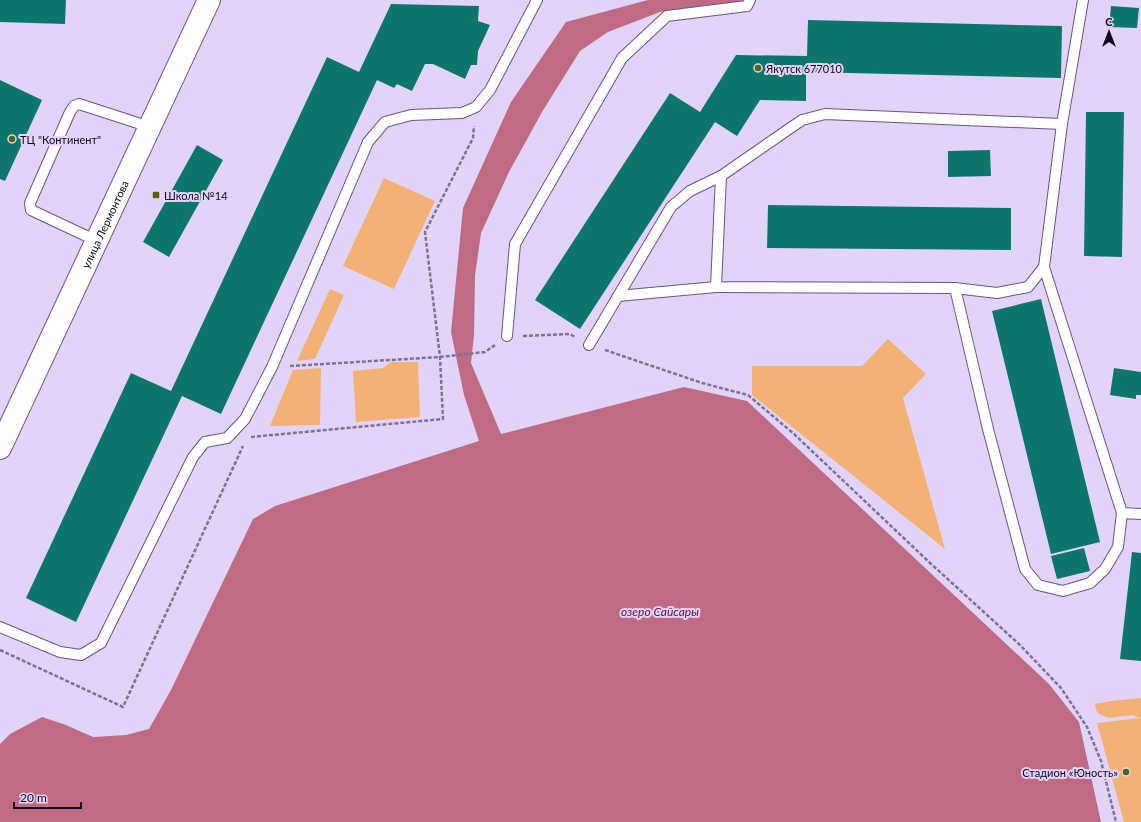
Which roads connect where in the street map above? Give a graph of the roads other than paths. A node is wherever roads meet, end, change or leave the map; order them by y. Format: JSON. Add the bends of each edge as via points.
{"nodes":[{"id":1,"x":209,"y":0,"type":"edge"},
{"id":2,"x":537,"y":0,"type":"edge"},
{"id":3,"x":750,"y":0,"type":"edge"},
{"id":4,"x":1083,"y":0,"type":"edge"},
{"id":5,"x":1062,"y":124,"type":"junction"},
{"id":6,"x":150,"y":127,"type":"junction"},
{"id":7,"x":721,"y":176,"type":"junction"},
{"id":8,"x":97,"y":241,"type":"junction"},
{"id":9,"x":1044,"y":267,"type":"junction"},
{"id":10,"x":716,"y":287,"type":"junction"},
{"id":11,"x":955,"y":288,"type":"junction"},
{"id":12,"x":618,"y":296,"type":"junction"},
{"id":13,"x":507,"y":336,"type":"road end"},
{"id":14,"x":589,"y":345,"type":"road end"},
{"id":15,"x":0,"y":448,"type":"edge"},
{"id":16,"x":1122,"y":512,"type":"junction"},
{"id":17,"x":1141,"y":514,"type":"edge"},
{"id":18,"x":0,"y":627,"type":"edge"}],
"edges":[{"from":1,"to":6,"type":"main road","name":"улица Лермонтова"},
{"from":2,"to":18,"type":"lane","via":[[490,90],[476,108],[462,113],[411,115],[385,122],[368,142],[272,367],[245,419],[227,438],[205,442],[192,457],[101,643],[82,655],[60,652]]},
{"from":3,"to":13,"type":"lane","via":[[747,6],[667,16],[622,58],[515,244]]},
{"from":4,"to":5,"type":"lane"},
{"from":5,"to":7,"type":"lane","via":[[825,114],[802,120]]},
{"from":5,"to":9,"type":"lane"},
{"from":6,"to":8,"type":"main road","name":"улица Лермонтова"},
{"from":6,"to":8,"type":"lane","via":[[79,104],[70,112],[30,203],[31,210]]},
{"from":7,"to":10,"type":"lane"},
{"from":7,"to":12,"type":"lane","via":[[690,191],[671,207]]},
{"from":8,"to":15,"type":"main road","name":"улица Лермонтова"},
{"from":9,"to":11,"type":"lane","via":[[1028,287],[997,293]]},
{"from":9,"to":16,"type":"lane"},
{"from":10,"to":11,"type":"lane"},
{"from":10,"to":12,"type":"lane"},
{"from":11,"to":16,"type":"lane","via":[[988,429],[1025,569],[1038,585],[1063,591],[1090,583],[1105,569],[1118,547]]},
{"from":12,"to":14,"type":"lane"},
{"from":16,"to":17,"type":"lane"}]}
